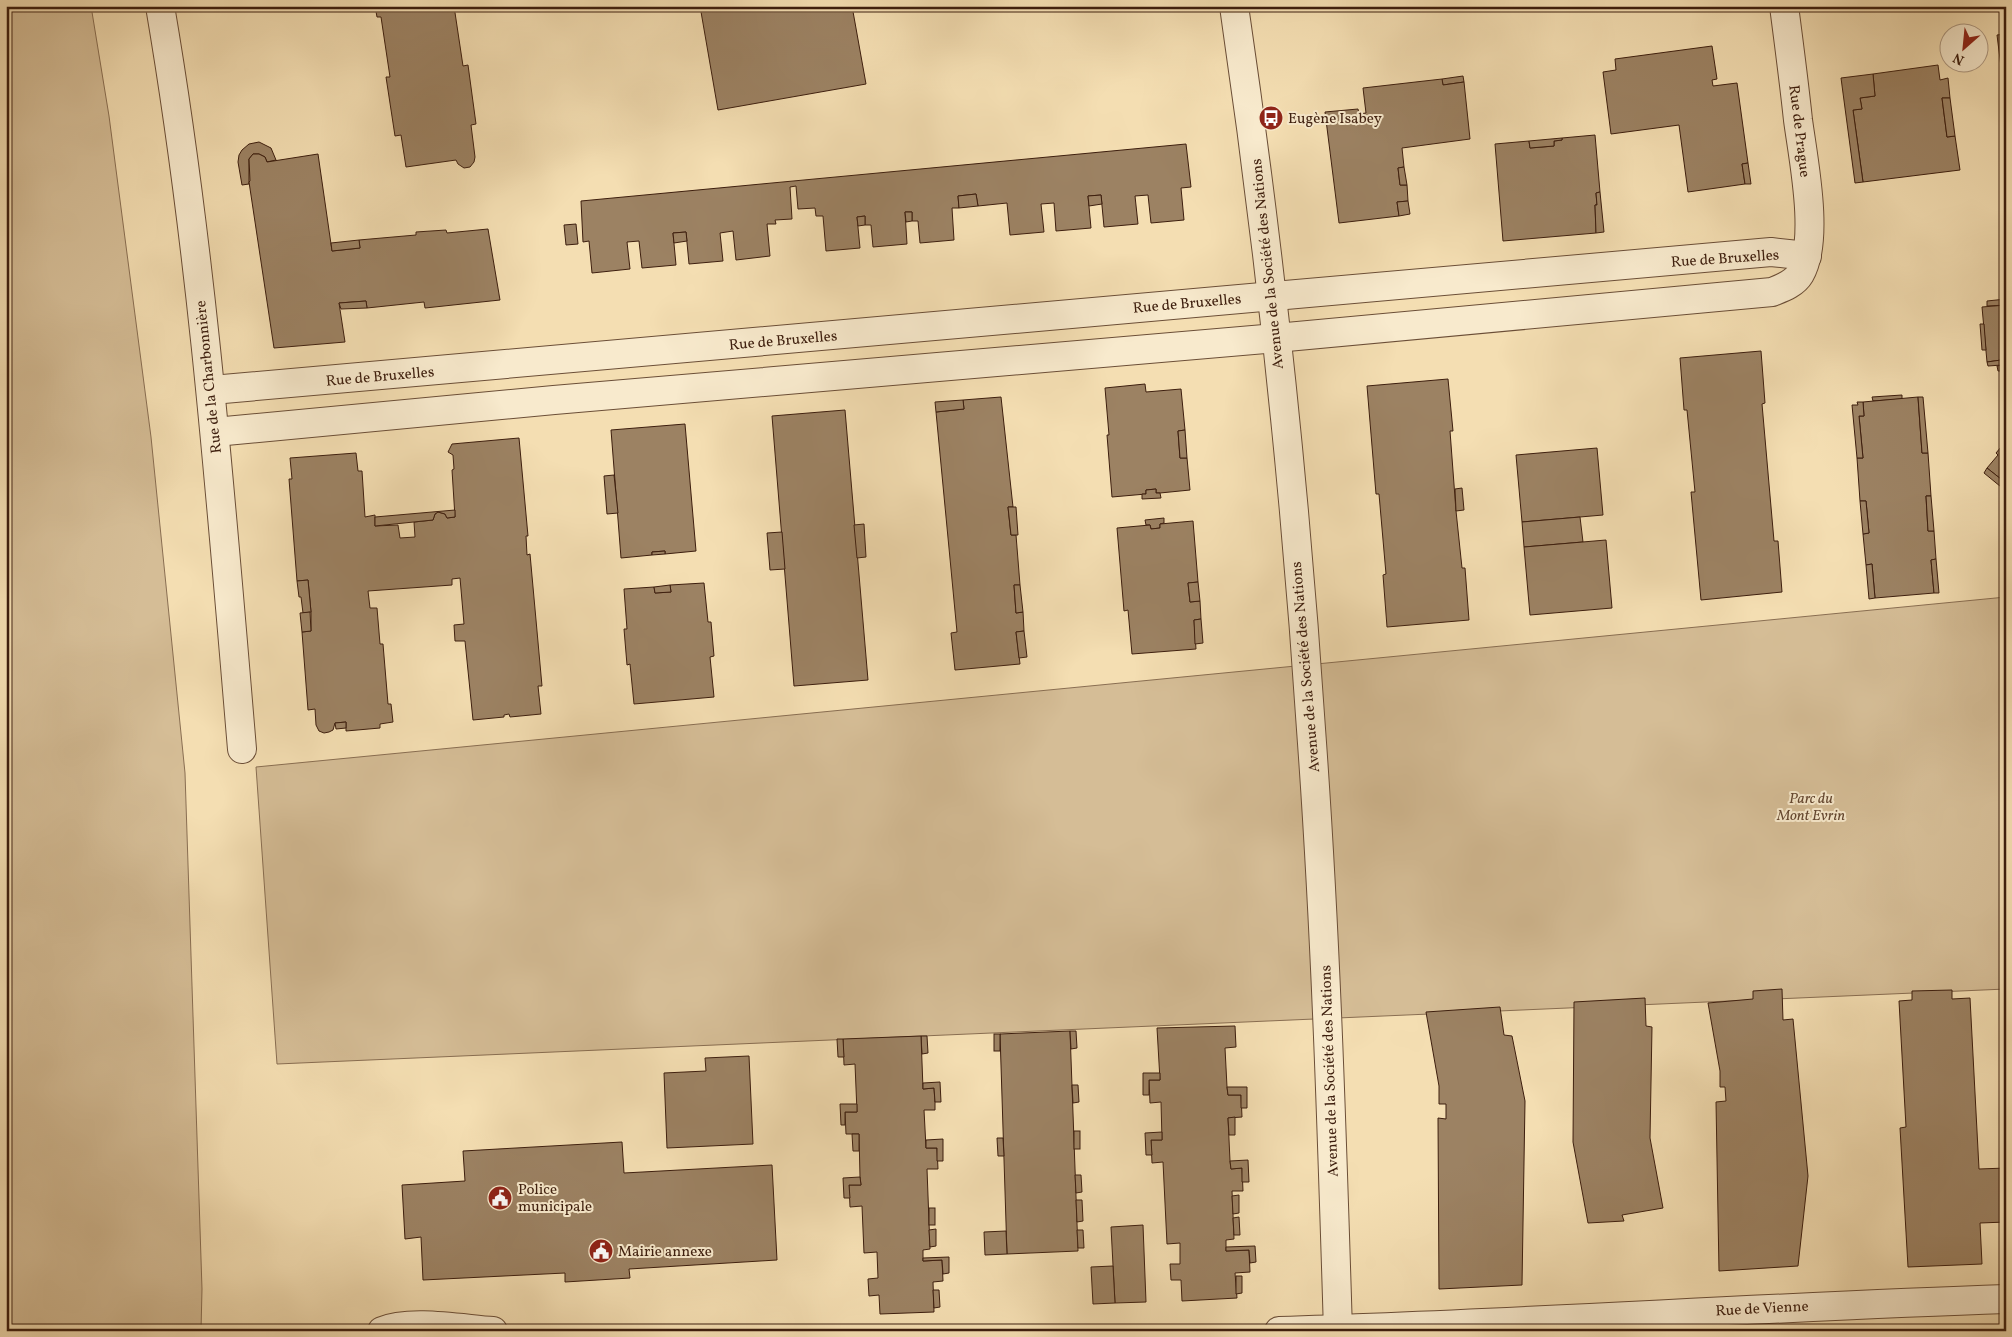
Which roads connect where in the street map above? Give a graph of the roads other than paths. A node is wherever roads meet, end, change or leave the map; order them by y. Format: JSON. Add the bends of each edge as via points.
{"nodes":[{"id":1,"x":160,"y":6,"type":"edge"},
{"id":2,"x":1234,"y":6,"type":"edge"},
{"id":3,"x":1784,"y":6,"type":"edge"},
{"id":4,"x":1807,"y":256,"type":"junction"},
{"id":5,"x":1272,"y":295,"type":"junction"},
{"id":6,"x":1276,"y":338,"type":"junction"},
{"id":7,"x":212,"y":390,"type":"junction"},
{"id":8,"x":215,"y":432,"type":"junction"},
{"id":9,"x":242,"y":749,"type":"dead end"},
{"id":10,"x":2006,"y":1299,"type":"edge"},
{"id":11,"x":1338,"y":1330,"type":"edge"},
{"id":12,"x":382,"y":1331,"type":"edge"},
{"id":13,"x":493,"y":1331,"type":"edge"},
{"id":14,"x":1279,"y":1331,"type":"edge"}],
"edges":[{"from":1,"to":7,"type":"street","name":"Rue de la Charbonnière"},
{"from":2,"to":5,"type":"street","name":"Avenue de la Société des Nations"},
{"from":3,"to":4,"type":"street","name":"Rue de Prague","via":[[1807,189],[1810,226]]},
{"from":4,"to":5,"type":"street","name":"Rue de Bruxelles","via":[[1771,252]]},
{"from":4,"to":6,"type":"street","name":"Rue de Bruxelles","via":[[1800,274],[1788,285],[1772,292]]},
{"from":5,"to":6,"type":"street","name":"Avenue de la Société des Nations"},
{"from":5,"to":7,"type":"street","name":"Rue de Bruxelles"},
{"from":6,"to":8,"type":"street","name":"Rue de Bruxelles"},
{"from":6,"to":11,"type":"street","name":"Avenue de la Société des Nations","via":[[1313,750],[1323,917]]},
{"from":7,"to":8,"type":"street","name":"Rue de la Charbonnière"},
{"from":8,"to":9,"type":"street","name":"Rue de la Charbonnière"},
{"from":10,"to":11,"type":"street","name":"Rue de Vienne","via":[[1861,1303]]},
{"from":11,"to":14,"type":"street","name":"Rue de Vienne"},
{"from":12,"to":13,"type":"street","via":[[418,1325]]}]}
